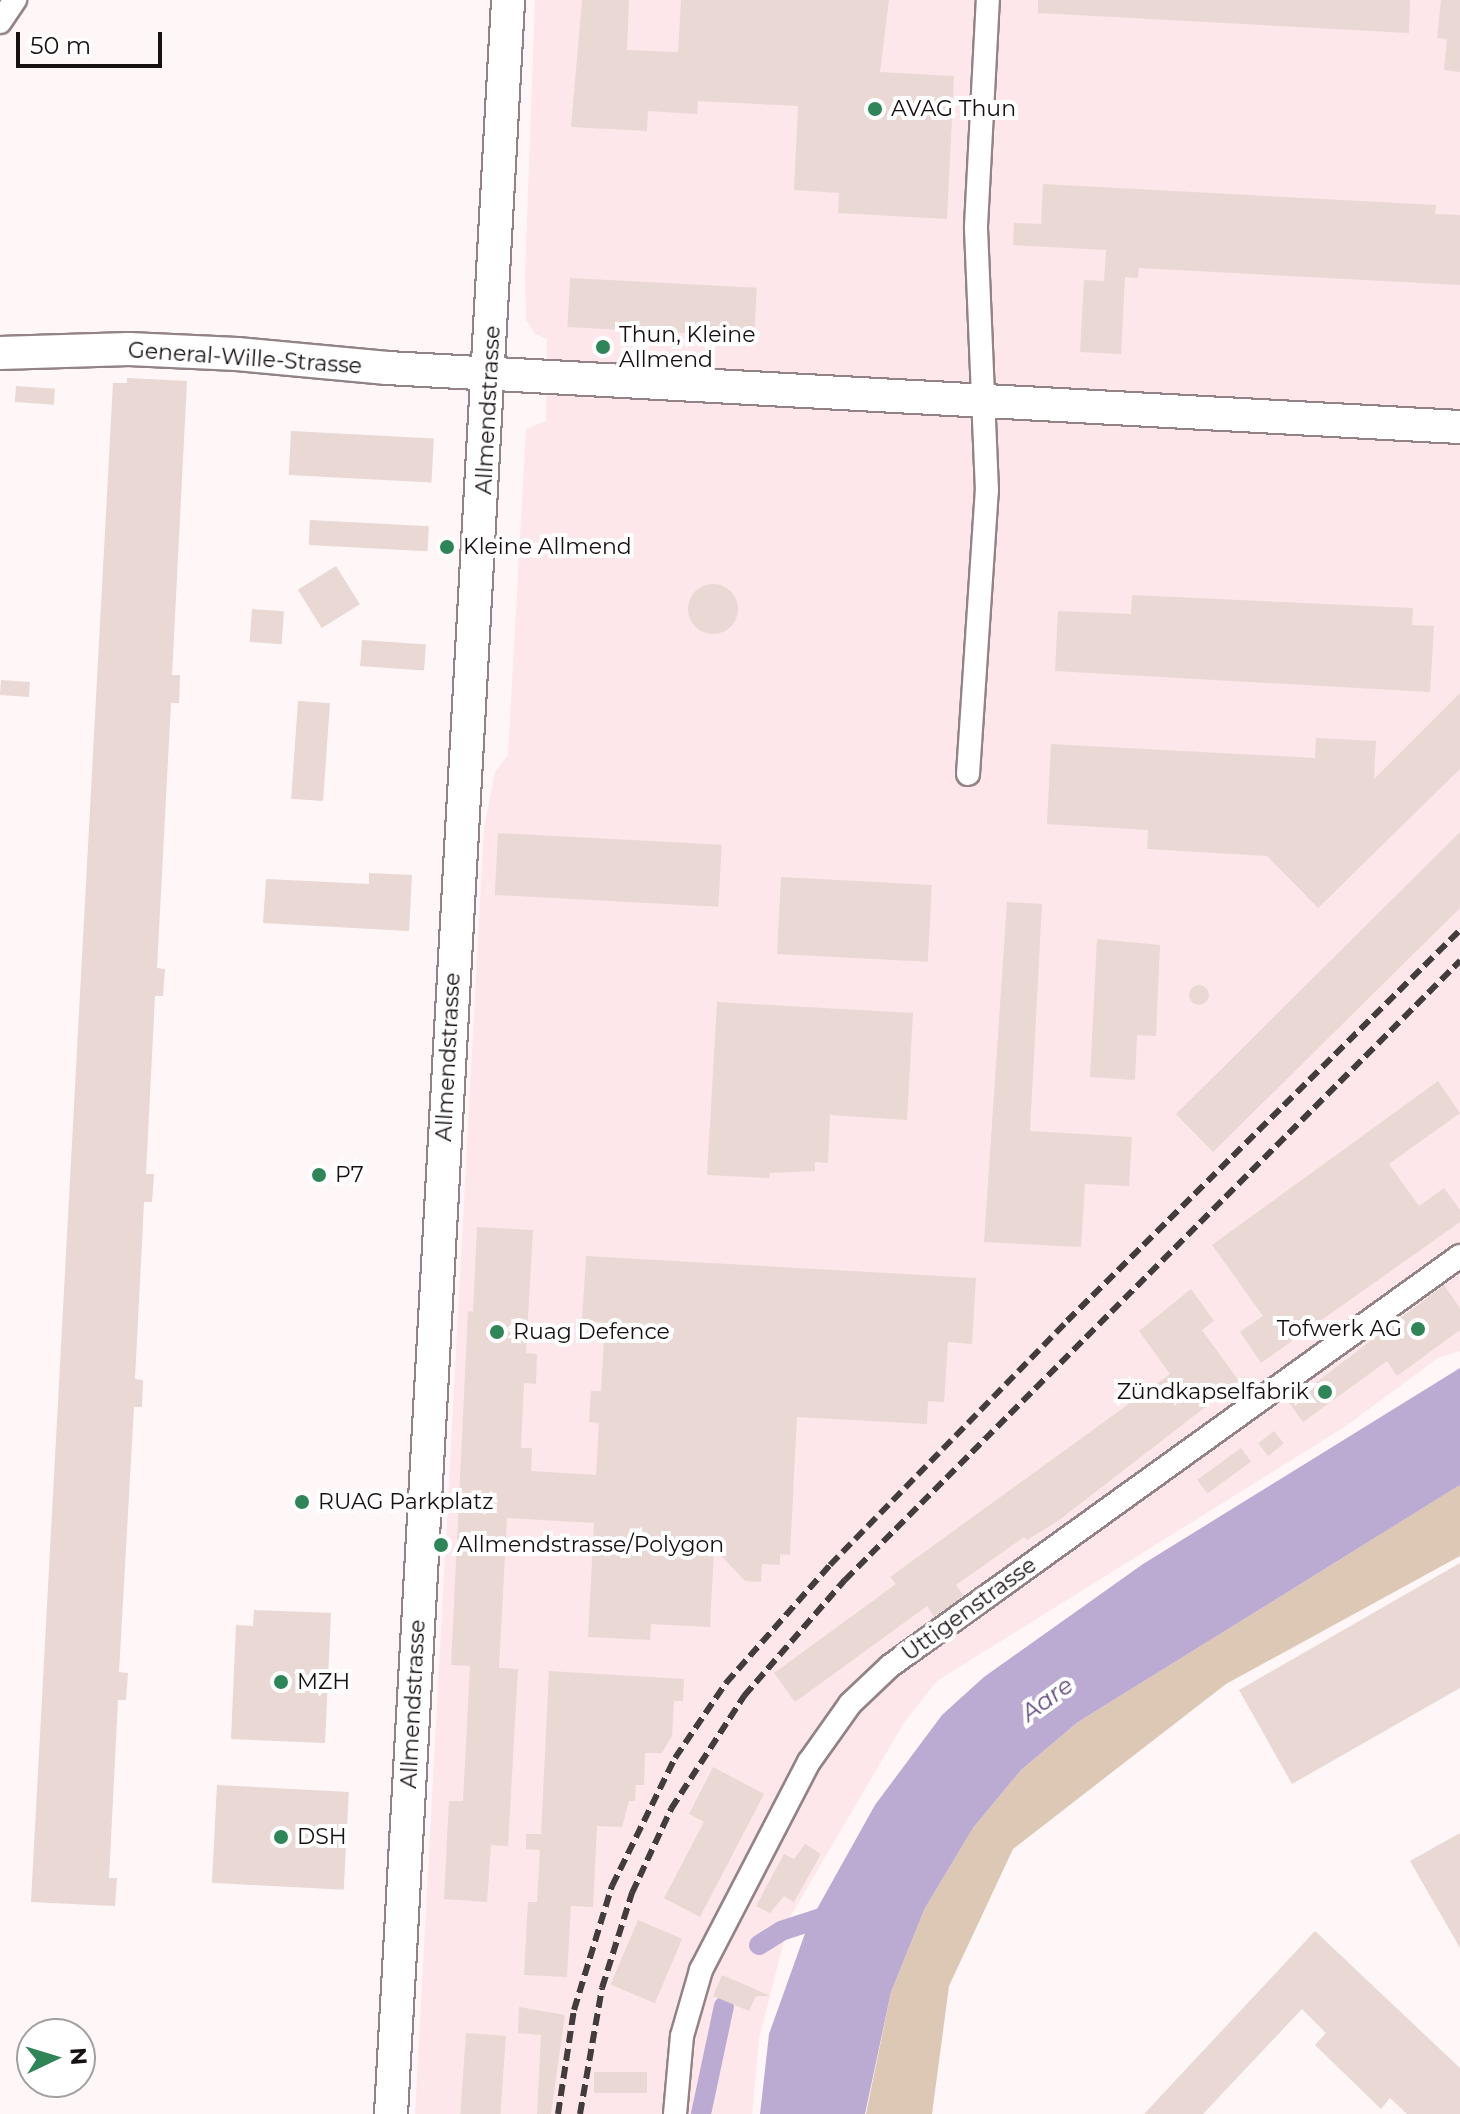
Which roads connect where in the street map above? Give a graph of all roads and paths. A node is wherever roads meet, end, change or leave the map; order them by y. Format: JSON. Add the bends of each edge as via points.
{"nodes":[{"id":1,"x":15,"y":0,"type":"edge"},
{"id":2,"x":508,"y":0,"type":"edge"},
{"id":3,"x":988,"y":0,"type":"edge"},
{"id":4,"x":0,"y":22,"type":"edge"},
{"id":5,"x":0,"y":353,"type":"edge"},
{"id":6,"x":490,"y":374,"type":"junction"},
{"id":7,"x":982,"y":402,"type":"junction"},
{"id":8,"x":1460,"y":427,"type":"edge"},
{"id":9,"x":968,"y":774,"type":"dead end"},
{"id":10,"x":1460,"y":1256,"type":"edge"},
{"id":11,"x":391,"y":2114,"type":"edge"},
{"id":12,"x":675,"y":2114,"type":"edge"}],
"edges":[{"from":1,"to":4,"type":"street"},
{"from":2,"to":6,"type":"main road","name":"Allmendstrasse"},
{"from":3,"to":7,"type":"street","via":[[976,226]]},
{"from":5,"to":6,"type":"main road","name":"General-Wille-Strasse","via":[[129,349]]},
{"from":6,"to":7,"type":"main road","name":"General-Wille-Strasse"},
{"from":6,"to":11,"type":"main road","name":"Allmendstrasse"},
{"from":7,"to":8,"type":"main road","name":"General-Wille-Strasse"},
{"from":7,"to":9,"type":"street","via":[[987,491]]},
{"from":10,"to":12,"type":"street","name":"Uttigenstrasse","via":[[890,1666],[850,1704],[809,1762],[701,1970],[682,2036]]}]}
